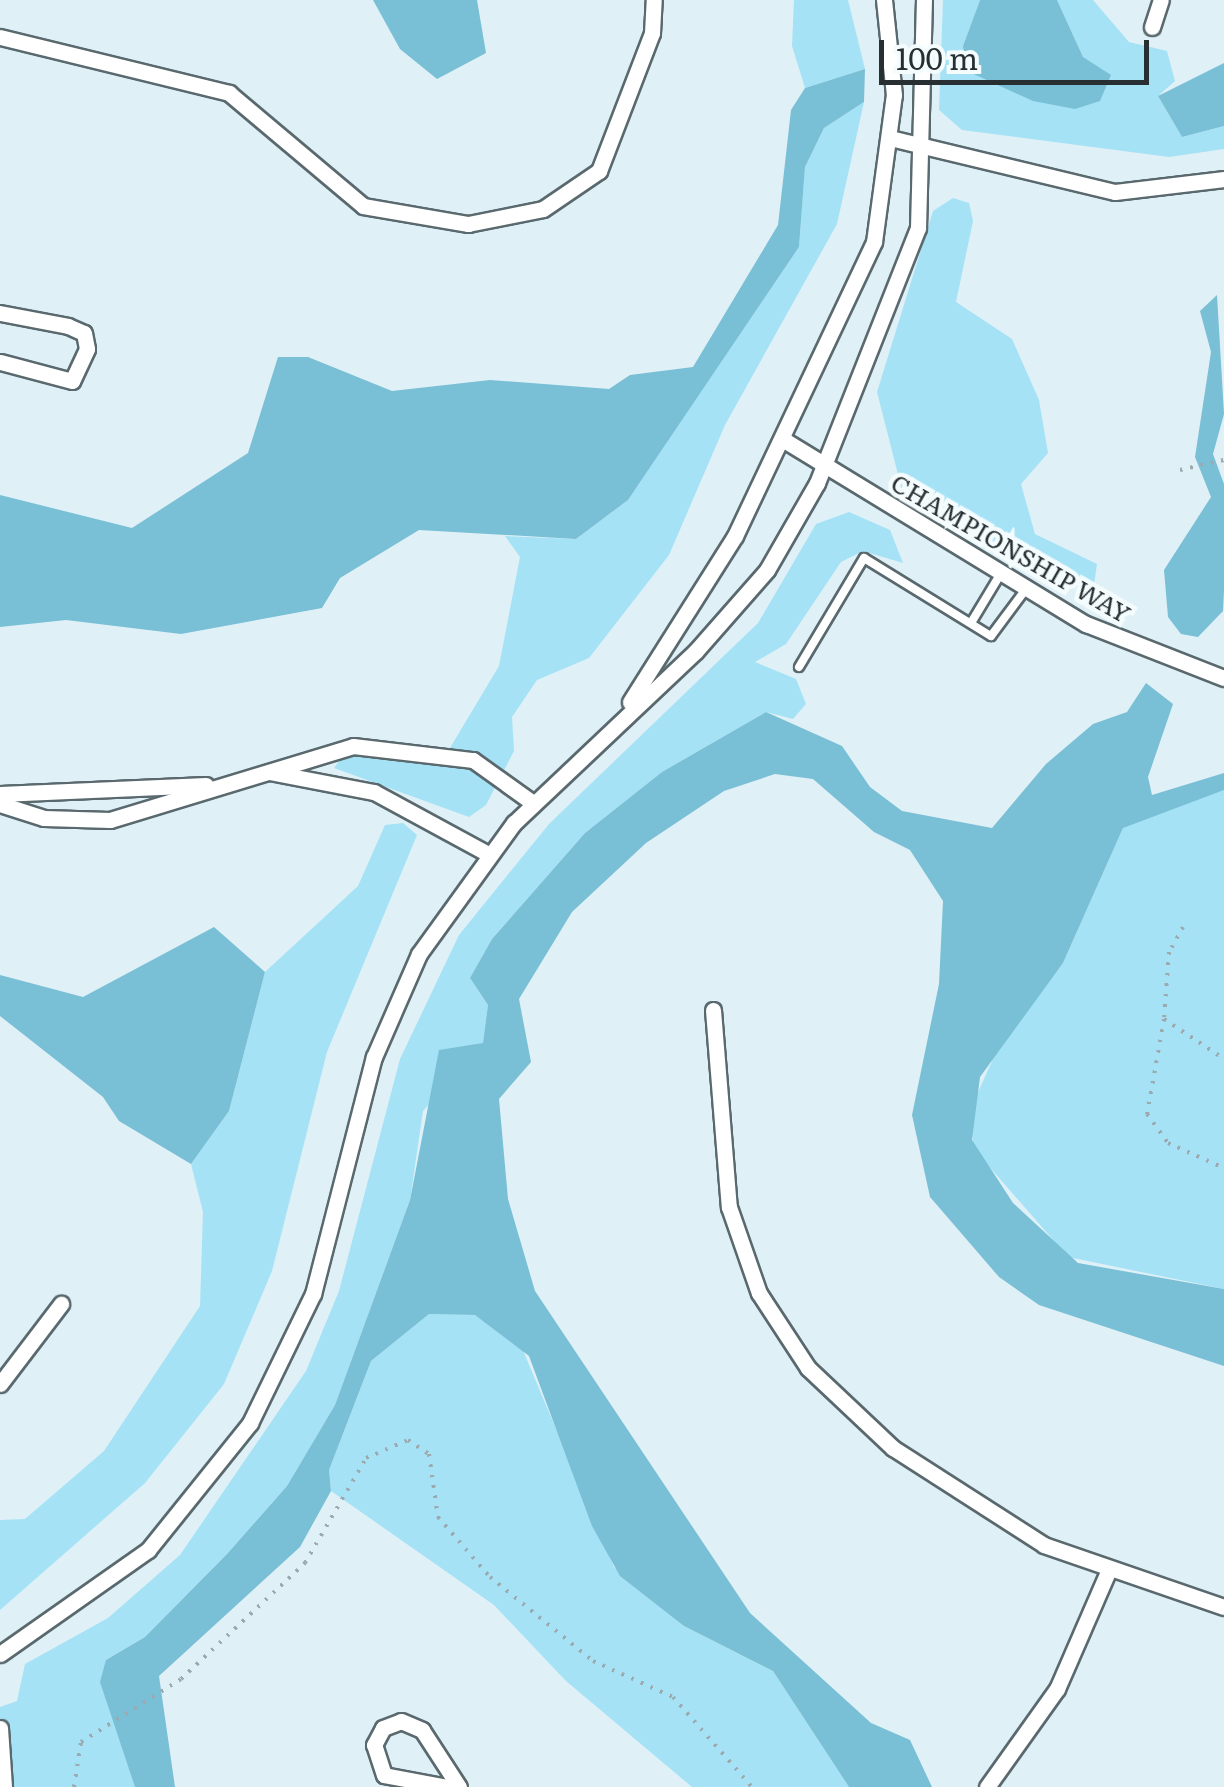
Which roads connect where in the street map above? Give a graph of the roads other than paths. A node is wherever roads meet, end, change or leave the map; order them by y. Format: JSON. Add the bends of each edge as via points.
{"nodes":[{"id":1,"x":654,"y":0,"type":"edge"},
{"id":2,"x":884,"y":0,"type":"edge"},
{"id":3,"x":924,"y":0,"type":"edge"},
{"id":4,"x":1161,"y":0,"type":"edge"},
{"id":5,"x":1152,"y":27,"type":"dead end"},
{"id":6,"x":0,"y":37,"type":"edge"},
{"id":7,"x":890,"y":138,"type":"junction"},
{"id":8,"x":926,"y":152,"type":"junction"},
{"id":9,"x":1224,"y":179,"type":"edge"},
{"id":10,"x":0,"y":313,"type":"edge"},
{"id":11,"x":0,"y":362,"type":"edge"},
{"id":12,"x":784,"y":440,"type":"junction"},
{"id":13,"x":823,"y":466,"type":"junction"},
{"id":14,"x":1001,"y":573,"type":"junction"},
{"id":15,"x":1026,"y":589,"type":"junction"},
{"id":16,"x":971,"y":622,"type":"junction"},
{"id":17,"x":799,"y":667,"type":"dead end"},
{"id":18,"x":1224,"y":678,"type":"edge"},
{"id":19,"x":615,"y":724,"type":"junction"},
{"id":20,"x":268,"y":772,"type":"junction"},
{"id":21,"x":206,"y":785,"type":"junction"},
{"id":22,"x":0,"y":794,"type":"edge"},
{"id":23,"x":533,"y":803,"type":"junction"},
{"id":24,"x":0,"y":804,"type":"edge"},
{"id":25,"x":488,"y":854,"type":"junction"},
{"id":26,"x":713,"y":1010,"type":"dead end"},
{"id":27,"x":60,"y":1304,"type":"dead end"},
{"id":28,"x":0,"y":1384,"type":"edge"},
{"id":29,"x":1106,"y":1574,"type":"junction"},
{"id":30,"x":1224,"y":1607,"type":"edge"},
{"id":31,"x":0,"y":1654,"type":"edge"},
{"id":32,"x":0,"y":1728,"type":"edge"},
{"id":33,"x":4,"y":1787,"type":"edge"},
{"id":34,"x":448,"y":1787,"type":"edge"},
{"id":35,"x":460,"y":1787,"type":"edge"},
{"id":36,"x":987,"y":1787,"type":"edge"}],
"edges":[{"from":1,"to":6,"type":"street","via":[[652,32],[600,171],[543,209],[468,224],[363,206],[230,93]]},
{"from":2,"to":7,"type":"street"},
{"from":3,"to":8,"type":"street"},
{"from":4,"to":5,"type":"street"},
{"from":7,"to":8,"type":"street"},
{"from":7,"to":12,"type":"street","via":[[874,242]]},
{"from":8,"to":9,"type":"street","via":[[1115,192]]},
{"from":8,"to":13,"type":"street","via":[[918,228],[892,311]]},
{"from":10,"to":11,"type":"street","via":[[68,326],[84,334],[87,349],[72,381]]},
{"from":12,"to":13,"type":"street","name":"CHAMPIONSHIP WAY"},
{"from":12,"to":19,"type":"street","via":[[707,588]]},
{"from":13,"to":14,"type":"street","name":"CHAMPIONSHIP WAY"},
{"from":13,"to":19,"type":"street","via":[[767,570]]},
{"from":14,"to":15,"type":"street","name":"CHAMPIONSHIP WAY"},
{"from":14,"to":16,"type":"lane"},
{"from":15,"to":16,"type":"lane","via":[[991,636]]},
{"from":15,"to":18,"type":"street","name":"CHAMPIONSHIP WAY","via":[[1145,653]]},
{"from":16,"to":17,"type":"lane","via":[[864,558]]},
{"from":19,"to":23,"type":"street"},
{"from":20,"to":21,"type":"street"},
{"from":20,"to":23,"type":"street","via":[[354,746],[431,750],[497,769]]},
{"from":20,"to":25,"type":"street","via":[[374,792]]},
{"from":21,"to":22,"type":"street"},
{"from":21,"to":24,"type":"street","via":[[167,809],[110,820],[44,818]]},
{"from":23,"to":25,"type":"street"},
{"from":25,"to":31,"type":"street","via":[[397,998],[313,1294],[250,1423],[148,1550]]},
{"from":26,"to":29,"type":"street","via":[[729,1208],[784,1337],[892,1448],[1044,1546]]},
{"from":27,"to":28,"type":"street"},
{"from":29,"to":30,"type":"street"},
{"from":29,"to":36,"type":"street","via":[[1057,1689]]},
{"from":32,"to":33,"type":"street"},
{"from":34,"to":35,"type":"street","via":[[384,1775],[374,1745],[383,1728],[401,1721],[422,1730]]}]}
